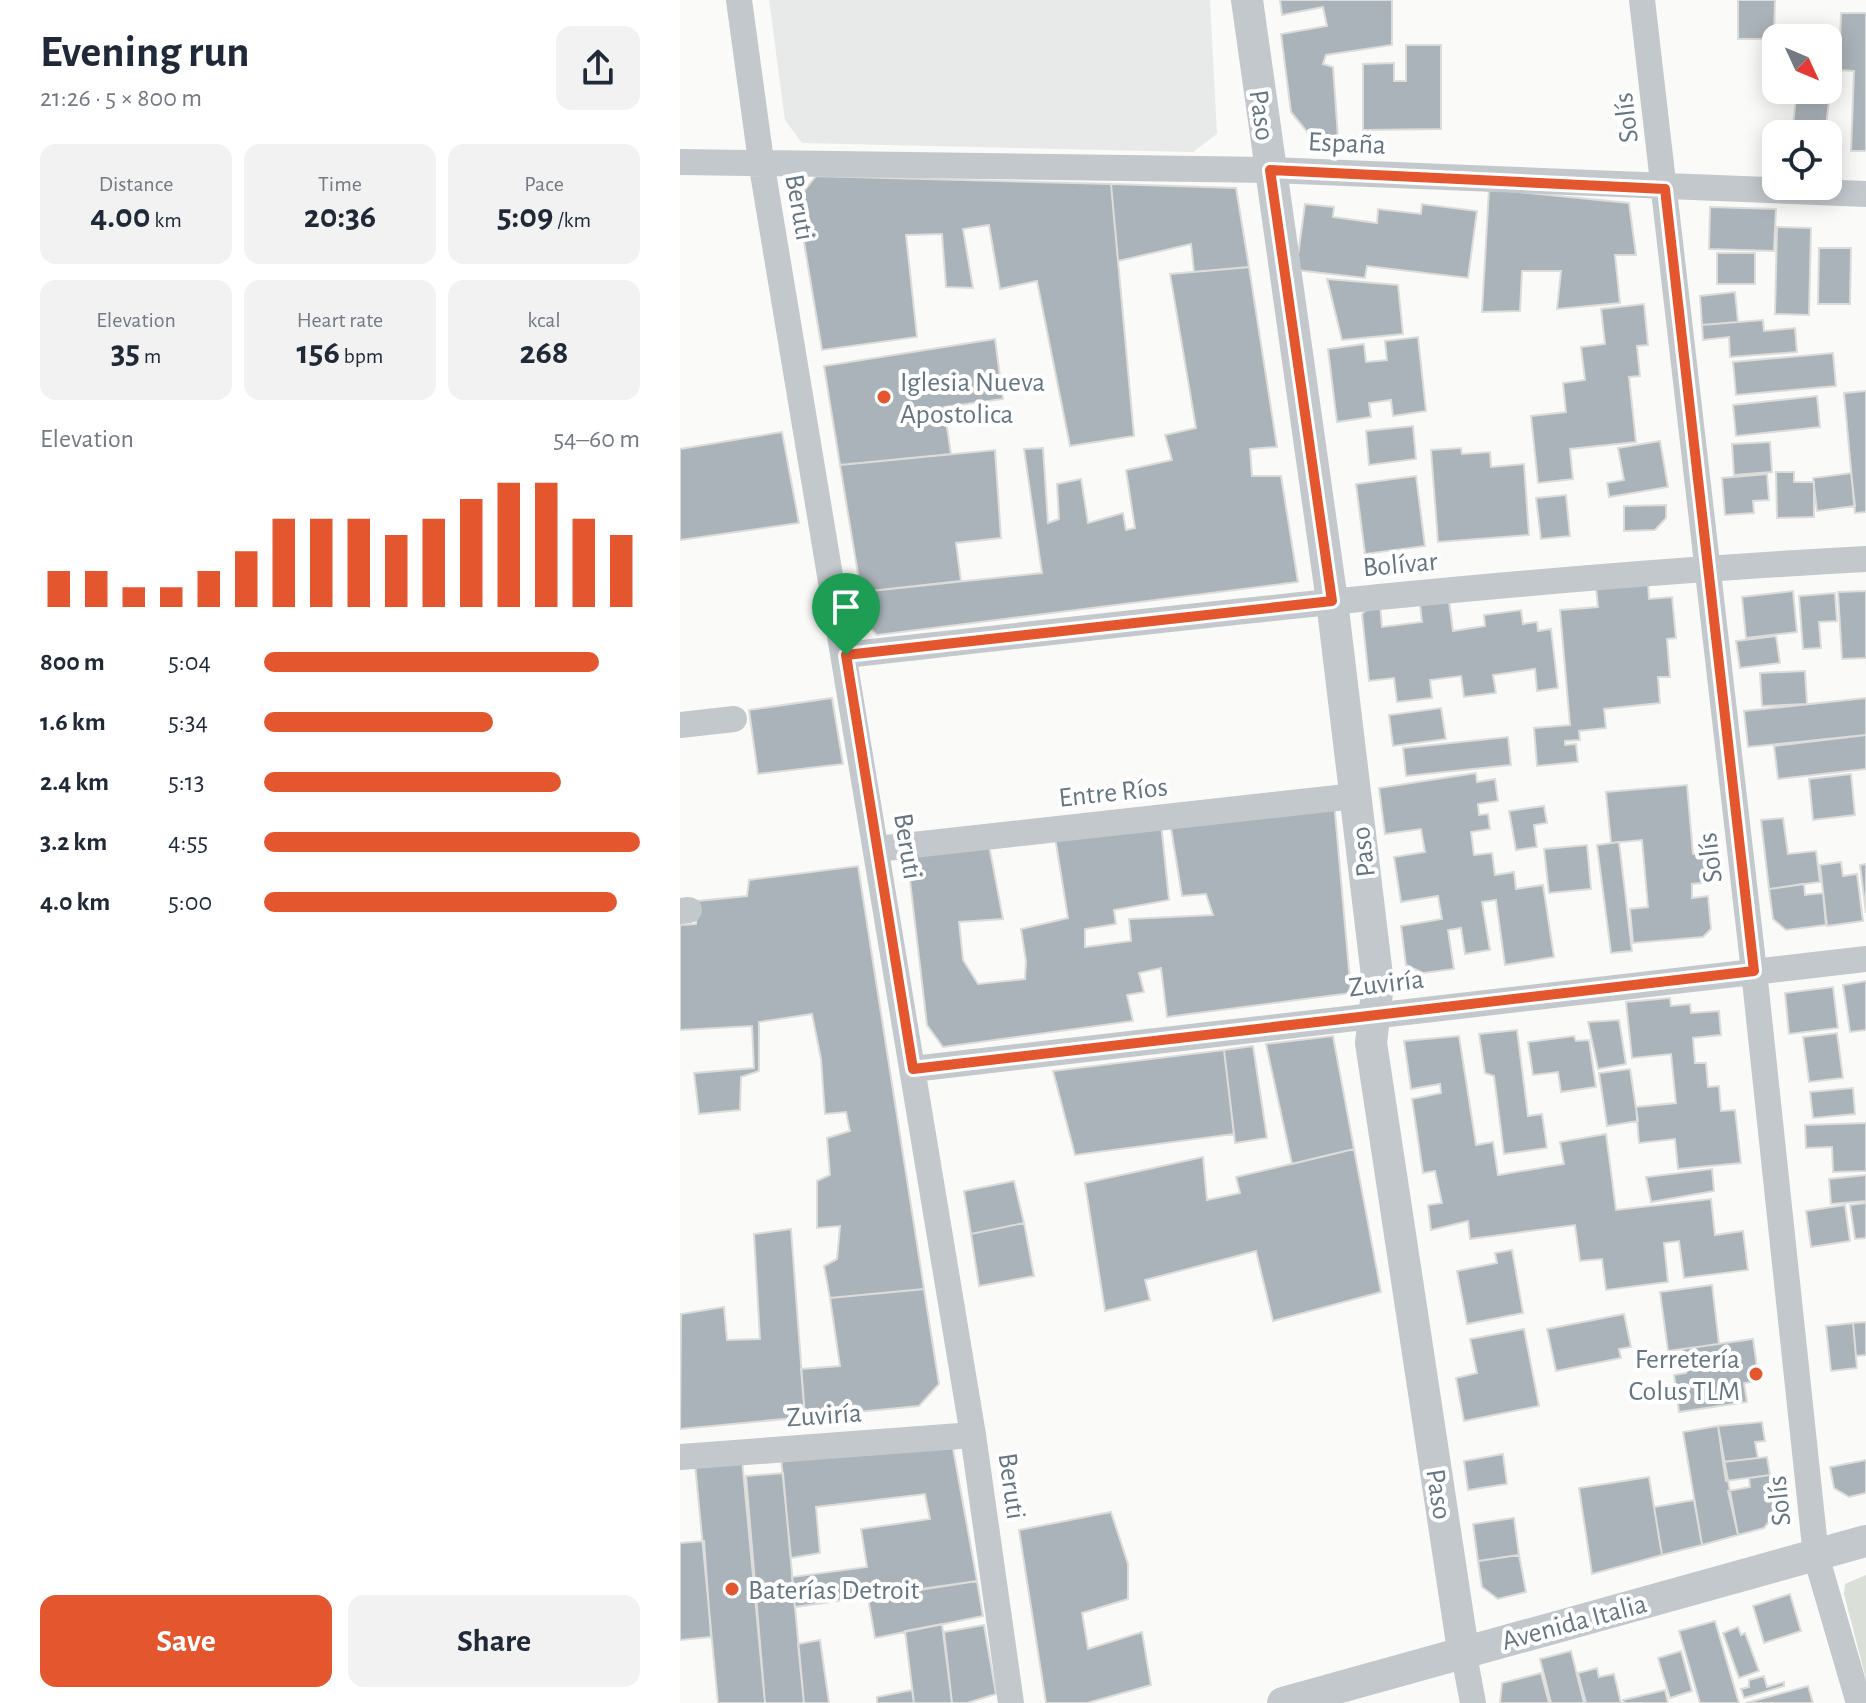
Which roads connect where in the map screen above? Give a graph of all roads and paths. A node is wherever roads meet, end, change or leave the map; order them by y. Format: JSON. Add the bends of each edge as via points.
{"nodes":[{"id":1,"x":739,"y":0,"type":"edge"},
{"id":2,"x":1247,"y":0,"type":"edge"},
{"id":3,"x":1642,"y":0,"type":"edge"},
{"id":4,"x":761,"y":161,"type":"junction"},
{"id":5,"x":680,"y":162,"type":"edge"},
{"id":6,"x":1270,"y":170,"type":"junction"},
{"id":7,"x":1665,"y":189,"type":"junction"},
{"id":8,"x":1866,"y":194,"type":"edge"},
{"id":9,"x":1866,"y":559,"type":"edge"},
{"id":10,"x":1707,"y":568,"type":"junction"},
{"id":11,"x":1332,"y":601,"type":"junction"},
{"id":12,"x":846,"y":655,"type":"junction"},
{"id":13,"x":734,"y":719,"type":"dead end"},
{"id":14,"x":680,"y":725,"type":"edge"},
{"id":15,"x":1355,"y":796,"type":"junction"},
{"id":16,"x":877,"y":849,"type":"junction"},
{"id":17,"x":1866,"y":959,"type":"edge"},
{"id":18,"x":1754,"y":971,"type":"junction"},
{"id":19,"x":1375,"y":1015,"type":"junction"},
{"id":20,"x":913,"y":1069,"type":"junction"},
{"id":21,"x":973,"y":1435,"type":"junction"},
{"id":22,"x":680,"y":1457,"type":"edge"},
{"id":23,"x":1866,"y":1541,"type":"edge"},
{"id":24,"x":1816,"y":1556,"type":"junction"},
{"id":25,"x":1463,"y":1650,"type":"junction"},
{"id":26,"x":1011,"y":1703,"type":"edge"},
{"id":27,"x":1283,"y":1703,"type":"edge"},
{"id":28,"x":1473,"y":1703,"type":"edge"},
{"id":29,"x":1859,"y":1703,"type":"edge"}],
"edges":[{"from":1,"to":4,"type":"street","name":"Beruti"},
{"from":2,"to":6,"type":"street","name":"Paso"},
{"from":3,"to":7,"type":"street","name":"Solís"},
{"from":4,"to":5,"type":"street","name":"España"},
{"from":4,"to":6,"type":"street","name":"España"},
{"from":4,"to":12,"type":"street","name":"Beruti"},
{"from":6,"to":7,"type":"street","name":"España"},
{"from":6,"to":11,"type":"street","name":"Paso"},
{"from":7,"to":8,"type":"street","name":"España"},
{"from":7,"to":10,"type":"street","name":"Solís"},
{"from":9,"to":10,"type":"street","name":"Bolívar"},
{"from":10,"to":11,"type":"street","name":"Bolívar"},
{"from":10,"to":18,"type":"street","name":"Solís"},
{"from":11,"to":12,"type":"street","name":"Bolívar"},
{"from":11,"to":15,"type":"street","name":"Paso"},
{"from":12,"to":16,"type":"street","name":"Beruti"},
{"from":13,"to":14,"type":"street"},
{"from":15,"to":16,"type":"street","name":"Entre Ríos"},
{"from":15,"to":19,"type":"street","name":"Paso","via":[[1378,984]]},
{"from":16,"to":20,"type":"street","name":"Beruti"},
{"from":17,"to":18,"type":"street","name":"Zuviría"},
{"from":18,"to":19,"type":"street","name":"Zuviría"},
{"from":18,"to":24,"type":"street","name":"Solís"},
{"from":19,"to":20,"type":"street","name":"Zuviría"},
{"from":19,"to":25,"type":"street","name":"Paso","via":[[1371,1043]]},
{"from":20,"to":21,"type":"street","name":"Beruti"},
{"from":21,"to":22,"type":"street","name":"Zuviría"},
{"from":21,"to":26,"type":"street","name":"Beruti"},
{"from":23,"to":24,"type":"street","name":"Avenida Italia"},
{"from":24,"to":25,"type":"street","name":"Avenida Italia"},
{"from":24,"to":29,"type":"street","name":"Solís"},
{"from":25,"to":27,"type":"street","name":"Avenida Italia"},
{"from":25,"to":28,"type":"street","name":"Paso"}]}
